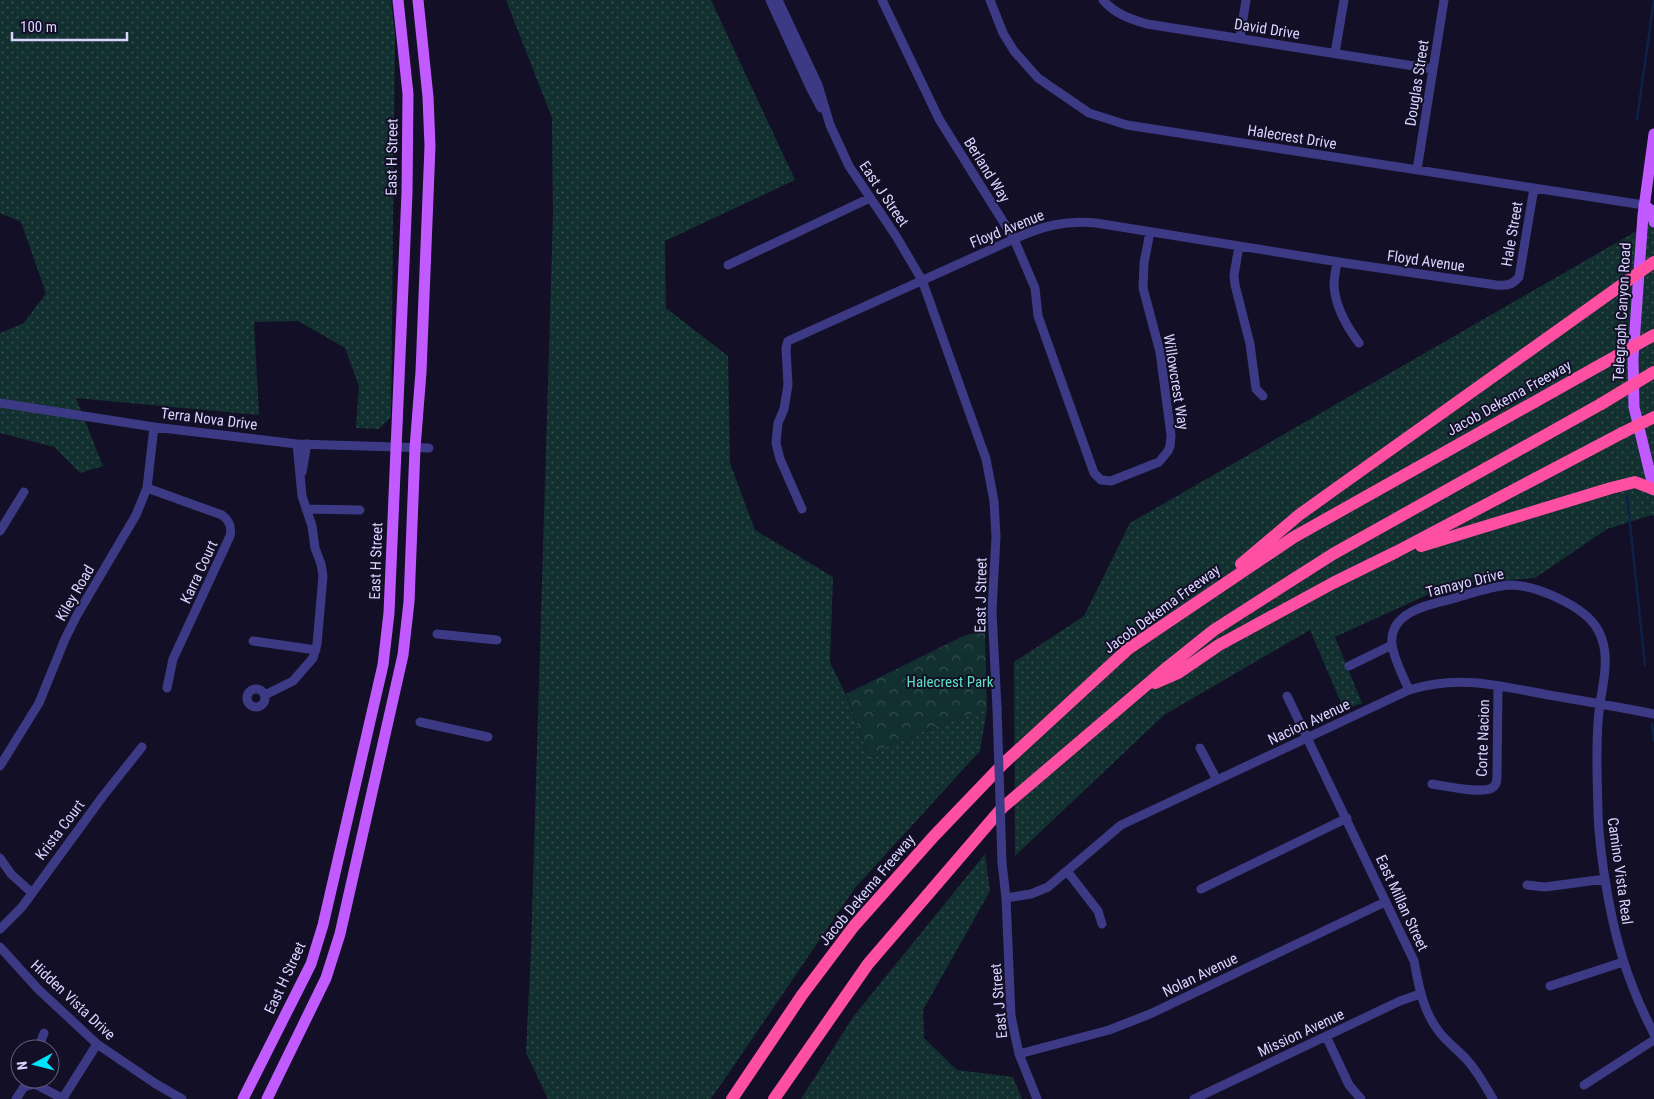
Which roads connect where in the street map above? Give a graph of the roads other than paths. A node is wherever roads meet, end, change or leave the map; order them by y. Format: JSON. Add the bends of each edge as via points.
{"nodes":[{"id":1,"x":398,"y":0,"type":"edge"},
{"id":2,"x":418,"y":0,"type":"edge"},
{"id":3,"x":770,"y":0,"type":"edge"},
{"id":4,"x":778,"y":0,"type":"edge"},
{"id":5,"x":882,"y":0,"type":"edge"},
{"id":6,"x":990,"y":0,"type":"edge"},
{"id":7,"x":1103,"y":0,"type":"edge"},
{"id":8,"x":1246,"y":0,"type":"edge"},
{"id":9,"x":1344,"y":0,"type":"edge"},
{"id":10,"x":1444,"y":0,"type":"edge"},
{"id":11,"x":1240,"y":38,"type":"junction"},
{"id":12,"x":1335,"y":53,"type":"junction"},
{"id":13,"x":1433,"y":69,"type":"junction"},
{"id":14,"x":830,"y":124,"type":"junction"},
{"id":15,"x":1654,"y":134,"type":"edge"},
{"id":16,"x":1417,"y":170,"type":"junction"},
{"id":17,"x":1534,"y":188,"type":"junction"},
{"id":18,"x":870,"y":198,"type":"junction"},
{"id":19,"x":1644,"y":205,"type":"junction"},
{"id":20,"x":1654,"y":222,"type":"edge"},
{"id":21,"x":1150,"y":232,"type":"junction"},
{"id":22,"x":1014,"y":239,"type":"junction"},
{"id":23,"x":1239,"y":246,"type":"junction"},
{"id":24,"x":1337,"y":262,"type":"junction"},
{"id":25,"x":1654,"y":262,"type":"edge"},
{"id":26,"x":728,"y":265,"type":"dead end"},
{"id":27,"x":1639,"y":272,"type":"junction"},
{"id":28,"x":922,"y":280,"type":"junction"},
{"id":29,"x":1514,"y":283,"type":"joint"},
{"id":30,"x":1654,"y":335,"type":"edge"},
{"id":31,"x":1359,"y":343,"type":"dead end"},
{"id":32,"x":1654,"y":372,"type":"edge"},
{"id":33,"x":1263,"y":396,"type":"dead end"},
{"id":34,"x":0,"y":403,"type":"edge"},
{"id":35,"x":1654,"y":417,"type":"edge"},
{"id":36,"x":154,"y":427,"type":"junction"},
{"id":37,"x":297,"y":444,"type":"junction"},
{"id":38,"x":307,"y":444,"type":"junction"},
{"id":39,"x":396,"y":446,"type":"junction"},
{"id":40,"x":415,"y":448,"type":"junction"},
{"id":41,"x":429,"y":448,"type":"dead end"},
{"id":42,"x":1646,"y":459,"type":"junction"},
{"id":43,"x":1654,"y":469,"type":"edge"},
{"id":44,"x":1094,"y":473,"type":"joint"},
{"id":45,"x":300,"y":484,"type":"junction"},
{"id":46,"x":147,"y":488,"type":"junction"},
{"id":47,"x":1654,"y":490,"type":"edge"},
{"id":48,"x":24,"y":492,"type":"dead end"},
{"id":49,"x":306,"y":509,"type":"junction"},
{"id":50,"x":802,"y":509,"type":"dead end"},
{"id":51,"x":360,"y":510,"type":"dead end"},
{"id":52,"x":0,"y":531,"type":"edge"},
{"id":53,"x":1396,"y":552,"type":"junction"},
{"id":54,"x":1192,"y":606,"type":"junction"},
{"id":55,"x":437,"y":634,"type":"dead end"},
{"id":56,"x":497,"y":640,"type":"dead end"},
{"id":57,"x":253,"y":641,"type":"dead end"},
{"id":58,"x":1392,"y":645,"type":"junction"},
{"id":59,"x":316,"y":650,"type":"junction"},
{"id":60,"x":1349,"y":666,"type":"dead end"},
{"id":61,"x":1498,"y":686,"type":"junction"},
{"id":62,"x":167,"y":688,"type":"dead end"},
{"id":63,"x":1143,"y":688,"type":"junction"},
{"id":64,"x":1409,"y":690,"type":"junction"},
{"id":65,"x":265,"y":695,"type":"dead end"},
{"id":66,"x":1287,"y":696,"type":"dead end"},
{"id":67,"x":1600,"y":704,"type":"junction"},
{"id":68,"x":1654,"y":714,"type":"edge"},
{"id":69,"x":420,"y":722,"type":"dead end"},
{"id":70,"x":488,"y":737,"type":"dead end"},
{"id":71,"x":1308,"y":738,"type":"junction"},
{"id":72,"x":142,"y":747,"type":"dead end"},
{"id":73,"x":1200,"y":748,"type":"dead end"},
{"id":74,"x":0,"y":766,"type":"edge"},
{"id":75,"x":1217,"y":780,"type":"junction"},
{"id":76,"x":1432,"y":784,"type":"dead end"},
{"id":77,"x":1347,"y":818,"type":"junction"},
{"id":78,"x":0,"y":858,"type":"edge"},
{"id":79,"x":1067,"y":871,"type":"junction"},
{"id":80,"x":1605,"y":879,"type":"junction"},
{"id":81,"x":1527,"y":885,"type":"dead end"},
{"id":82,"x":1201,"y":889,"type":"dead end"},
{"id":83,"x":31,"y":892,"type":"junction"},
{"id":84,"x":1006,"y":898,"type":"junction"},
{"id":85,"x":1385,"y":902,"type":"junction"},
{"id":86,"x":1102,"y":924,"type":"dead end"},
{"id":87,"x":0,"y":929,"type":"edge"},
{"id":88,"x":0,"y":947,"type":"edge"},
{"id":89,"x":1623,"y":962,"type":"junction"},
{"id":90,"x":1550,"y":986,"type":"dead end"},
{"id":91,"x":1420,"y":994,"type":"junction"},
{"id":92,"x":44,"y":1033,"type":"dead end"},
{"id":93,"x":1654,"y":1034,"type":"edge"},
{"id":94,"x":1326,"y":1036,"type":"junction"},
{"id":95,"x":42,"y":1039,"type":"edge"},
{"id":96,"x":1654,"y":1040,"type":"edge"},
{"id":97,"x":97,"y":1044,"type":"junction"},
{"id":98,"x":1019,"y":1054,"type":"junction"},
{"id":99,"x":1584,"y":1085,"type":"dead end"},
{"id":100,"x":44,"y":1089,"type":"edge"},
{"id":101,"x":63,"y":1099,"type":"edge"},
{"id":102,"x":182,"y":1099,"type":"edge"},
{"id":103,"x":244,"y":1099,"type":"edge"},
{"id":104,"x":267,"y":1099,"type":"edge"},
{"id":105,"x":732,"y":1099,"type":"edge"},
{"id":106,"x":774,"y":1099,"type":"edge"},
{"id":107,"x":1037,"y":1099,"type":"edge"},
{"id":108,"x":1194,"y":1099,"type":"edge"},
{"id":109,"x":1361,"y":1099,"type":"edge"},
{"id":110,"x":1493,"y":1099,"type":"edge"}],
"edges":[{"from":1,"to":39,"type":"main road","name":"East H Street","via":[[408,94]]},
{"from":2,"to":40,"type":"main road","via":[[430,146]]},
{"from":3,"to":14,"type":"street","name":"East J Street"},
{"from":4,"to":14,"type":"street","name":"East J Street","via":[[818,85]]},
{"from":5,"to":22,"type":"street","name":"Berland Way","via":[[939,120]]},
{"from":6,"to":16,"type":"street","name":"Halecrest Drive","via":[[1003,33],[1027,66],[1038,78],[1089,113],[1127,125]]},
{"from":7,"to":11,"type":"street","name":"David Drive","via":[[1119,14],[1147,24]]},
{"from":8,"to":11,"type":"street"},
{"from":9,"to":12,"type":"street"},
{"from":10,"to":13,"type":"street","name":"Douglas Street"},
{"from":11,"to":12,"type":"street","name":"David Drive"},
{"from":12,"to":13,"type":"street","name":"David Drive"},
{"from":13,"to":16,"type":"street","name":"Douglas Street"},
{"from":14,"to":18,"type":"street","name":"East J Street","via":[[853,175]]},
{"from":15,"to":19,"type":"main road","name":"Telegraph Canyon Road"},
{"from":16,"to":17,"type":"street","name":"Halecrest Drive"},
{"from":17,"to":19,"type":"street","name":"Halecrest Drive"},
{"from":17,"to":29,"type":"street","name":"Hale Street","via":[[1519,276]]},
{"from":18,"to":26,"type":"street"},
{"from":18,"to":28,"type":"street","name":"East J Street"},
{"from":19,"to":20,"type":"main road","via":[[1652,211]]},
{"from":19,"to":27,"type":"main road","name":"Telegraph Canyon Road"},
{"from":21,"to":22,"type":"street","name":"Floyd Avenue","via":[[1074,221],[1050,225]]},
{"from":21,"to":23,"type":"street","name":"Floyd Avenue"},
{"from":21,"to":44,"type":"street","name":"Willowcrest Way","via":[[1143,288],[1160,352],[1170,446],[1159,462],[1112,481],[1101,480]]},
{"from":22,"to":28,"type":"street","name":"Floyd Avenue"},
{"from":22,"to":44,"type":"street","name":"Berland Way","via":[[1034,288],[1038,316]]},
{"from":23,"to":24,"type":"street","name":"Floyd Avenue"},
{"from":23,"to":33,"type":"street","via":[[1235,285],[1250,344],[1256,388]]},
{"from":24,"to":29,"type":"street","name":"Floyd Avenue","via":[[1496,285]]},
{"from":24,"to":31,"type":"street","via":[[1334,285],[1337,298],[1347,327]]},
{"from":25,"to":27,"type":"highway"},
{"from":27,"to":42,"type":"main road","name":"Telegraph Canyon Road","via":[[1633,358],[1634,407]]},
{"from":27,"to":54,"type":"highway","via":[[1299,515]]},
{"from":28,"to":50,"type":"street","name":"Floyd Avenue","via":[[788,342],[788,385],[776,443]]},
{"from":28,"to":84,"type":"street","name":"East J Street","bridge":true,"via":[[990,471],[996,537],[992,611]]},
{"from":30,"to":54,"type":"highway","name":"Jacob Dekema Freeway","bridge":true,"via":[[1294,537]]},
{"from":32,"to":63,"type":"highway","bridge":true,"via":[[1333,554],[1214,630]]},
{"from":34,"to":36,"type":"street","name":"Terra Nova Drive"},
{"from":35,"to":53,"type":"highway","bridge":true},
{"from":36,"to":37,"type":"street","name":"Terra Nova Drive"},
{"from":36,"to":46,"type":"street","name":"Kiley Road"},
{"from":37,"to":38,"type":"street","name":"Terra Nova Drive"},
{"from":37,"to":45,"type":"street"},
{"from":38,"to":39,"type":"street","name":"Terra Nova Drive"},
{"from":38,"to":45,"type":"street"},
{"from":39,"to":40,"type":"street","name":"Terra Nova Drive"},
{"from":39,"to":103,"type":"main road","name":"East H Street","via":[[389,613],[383,665],[323,925],[311,964]]},
{"from":40,"to":41,"type":"street","name":"Terra Nova Drive"},
{"from":40,"to":104,"type":"main road","via":[[404,654],[364,834],[326,978]]},
{"from":42,"to":43,"type":"main road"},
{"from":42,"to":47,"type":"main road","name":"Telegraph Canyon Road"},
{"from":45,"to":49,"type":"street"},
{"from":46,"to":62,"type":"street","name":"Karra Court","via":[[222,515],[231,528],[173,660]]},
{"from":46,"to":74,"type":"street","name":"Kiley Road","via":[[136,515],[77,614],[39,703]]},
{"from":47,"to":53,"type":"highway","via":[[1635,482]]},
{"from":48,"to":52,"type":"street"},
{"from":49,"to":51,"type":"street"},
{"from":49,"to":59,"type":"street","via":[[323,576]]},
{"from":53,"to":63,"type":"highway","via":[[1333,582],[1219,645],[1178,673]]},
{"from":54,"to":105,"type":"highway","name":"Jacob Dekema Freeway","via":[[1128,649],[1003,764],[934,836],[854,926],[802,994]]},
{"from":55,"to":56,"type":"street"},
{"from":57,"to":59,"type":"street"},
{"from":58,"to":60,"type":"street"},
{"from":58,"to":64,"type":"street"},
{"from":58,"to":67,"type":"street","name":"Tamayo Drive","via":[[1394,629],[1401,617],[1436,602],[1509,585],[1529,588],[1571,605],[1592,620],[1606,660]]},
{"from":59,"to":65,"type":"street","via":[[293,681]]},
{"from":61,"to":64,"type":"street","name":"Nacion Avenue","via":[[1457,681]]},
{"from":61,"to":67,"type":"street","name":"Nacion Avenue"},
{"from":61,"to":76,"type":"street","name":"Corte Nacion","via":[[1497,782],[1493,788],[1478,790]]},
{"from":63,"to":106,"type":"highway","via":[[1002,808],[868,964]]},
{"from":64,"to":71,"type":"street","name":"Nacion Avenue"},
{"from":66,"to":71,"type":"street","name":"East Millan Street"},
{"from":67,"to":68,"type":"street","name":"Nacion Avenue"},
{"from":67,"to":80,"type":"street","name":"Camino Vista Real","via":[[1598,810]]},
{"from":69,"to":70,"type":"street"},
{"from":71,"to":75,"type":"street","name":"Nacion Avenue"},
{"from":71,"to":77,"type":"street","name":"East Millan Street"},
{"from":72,"to":83,"type":"street","name":"Krista Court"},
{"from":73,"to":75,"type":"street"},
{"from":75,"to":79,"type":"street","name":"Nacion Avenue","via":[[1121,825]]},
{"from":77,"to":82,"type":"street"},
{"from":77,"to":85,"type":"street","name":"East Millan Street"},
{"from":78,"to":83,"type":"street","via":[[11,874]]},
{"from":79,"to":84,"type":"street","name":"Nacion Avenue","via":[[1040,891]]},
{"from":79,"to":86,"type":"street","via":[[1098,911]]},
{"from":80,"to":81,"type":"street","via":[[1545,887]]},
{"from":80,"to":89,"type":"street","name":"Camino Vista Real"},
{"from":83,"to":87,"type":"street","name":"Krista Court"},
{"from":84,"to":98,"type":"street","name":"East J Street","via":[[1011,1016]]},
{"from":85,"to":91,"type":"street","name":"East Millan Street","via":[[1414,961]]},
{"from":85,"to":98,"type":"street","name":"Nolan Avenue","via":[[1150,1014],[1109,1030]]},
{"from":88,"to":97,"type":"street","name":"Hidden Vista Drive","via":[[38,989]]},
{"from":89,"to":90,"type":"street"},
{"from":89,"to":93,"type":"street","name":"Camino Vista Real"},
{"from":91,"to":94,"type":"street","name":"Mission Avenue"},
{"from":91,"to":110,"type":"street","name":"East Millan Street","via":[[1440,1034],[1468,1061]]},
{"from":92,"to":95,"type":"street"},
{"from":94,"to":108,"type":"street","name":"Mission Avenue"},
{"from":94,"to":109,"type":"street","via":[[1349,1085]]},
{"from":96,"to":99,"type":"street"},
{"from":97,"to":101,"type":"street"},
{"from":97,"to":102,"type":"street","name":"Hidden Vista Drive"},
{"from":98,"to":107,"type":"street","name":"East J Street"},
{"from":100,"to":101,"type":"street"}]}
